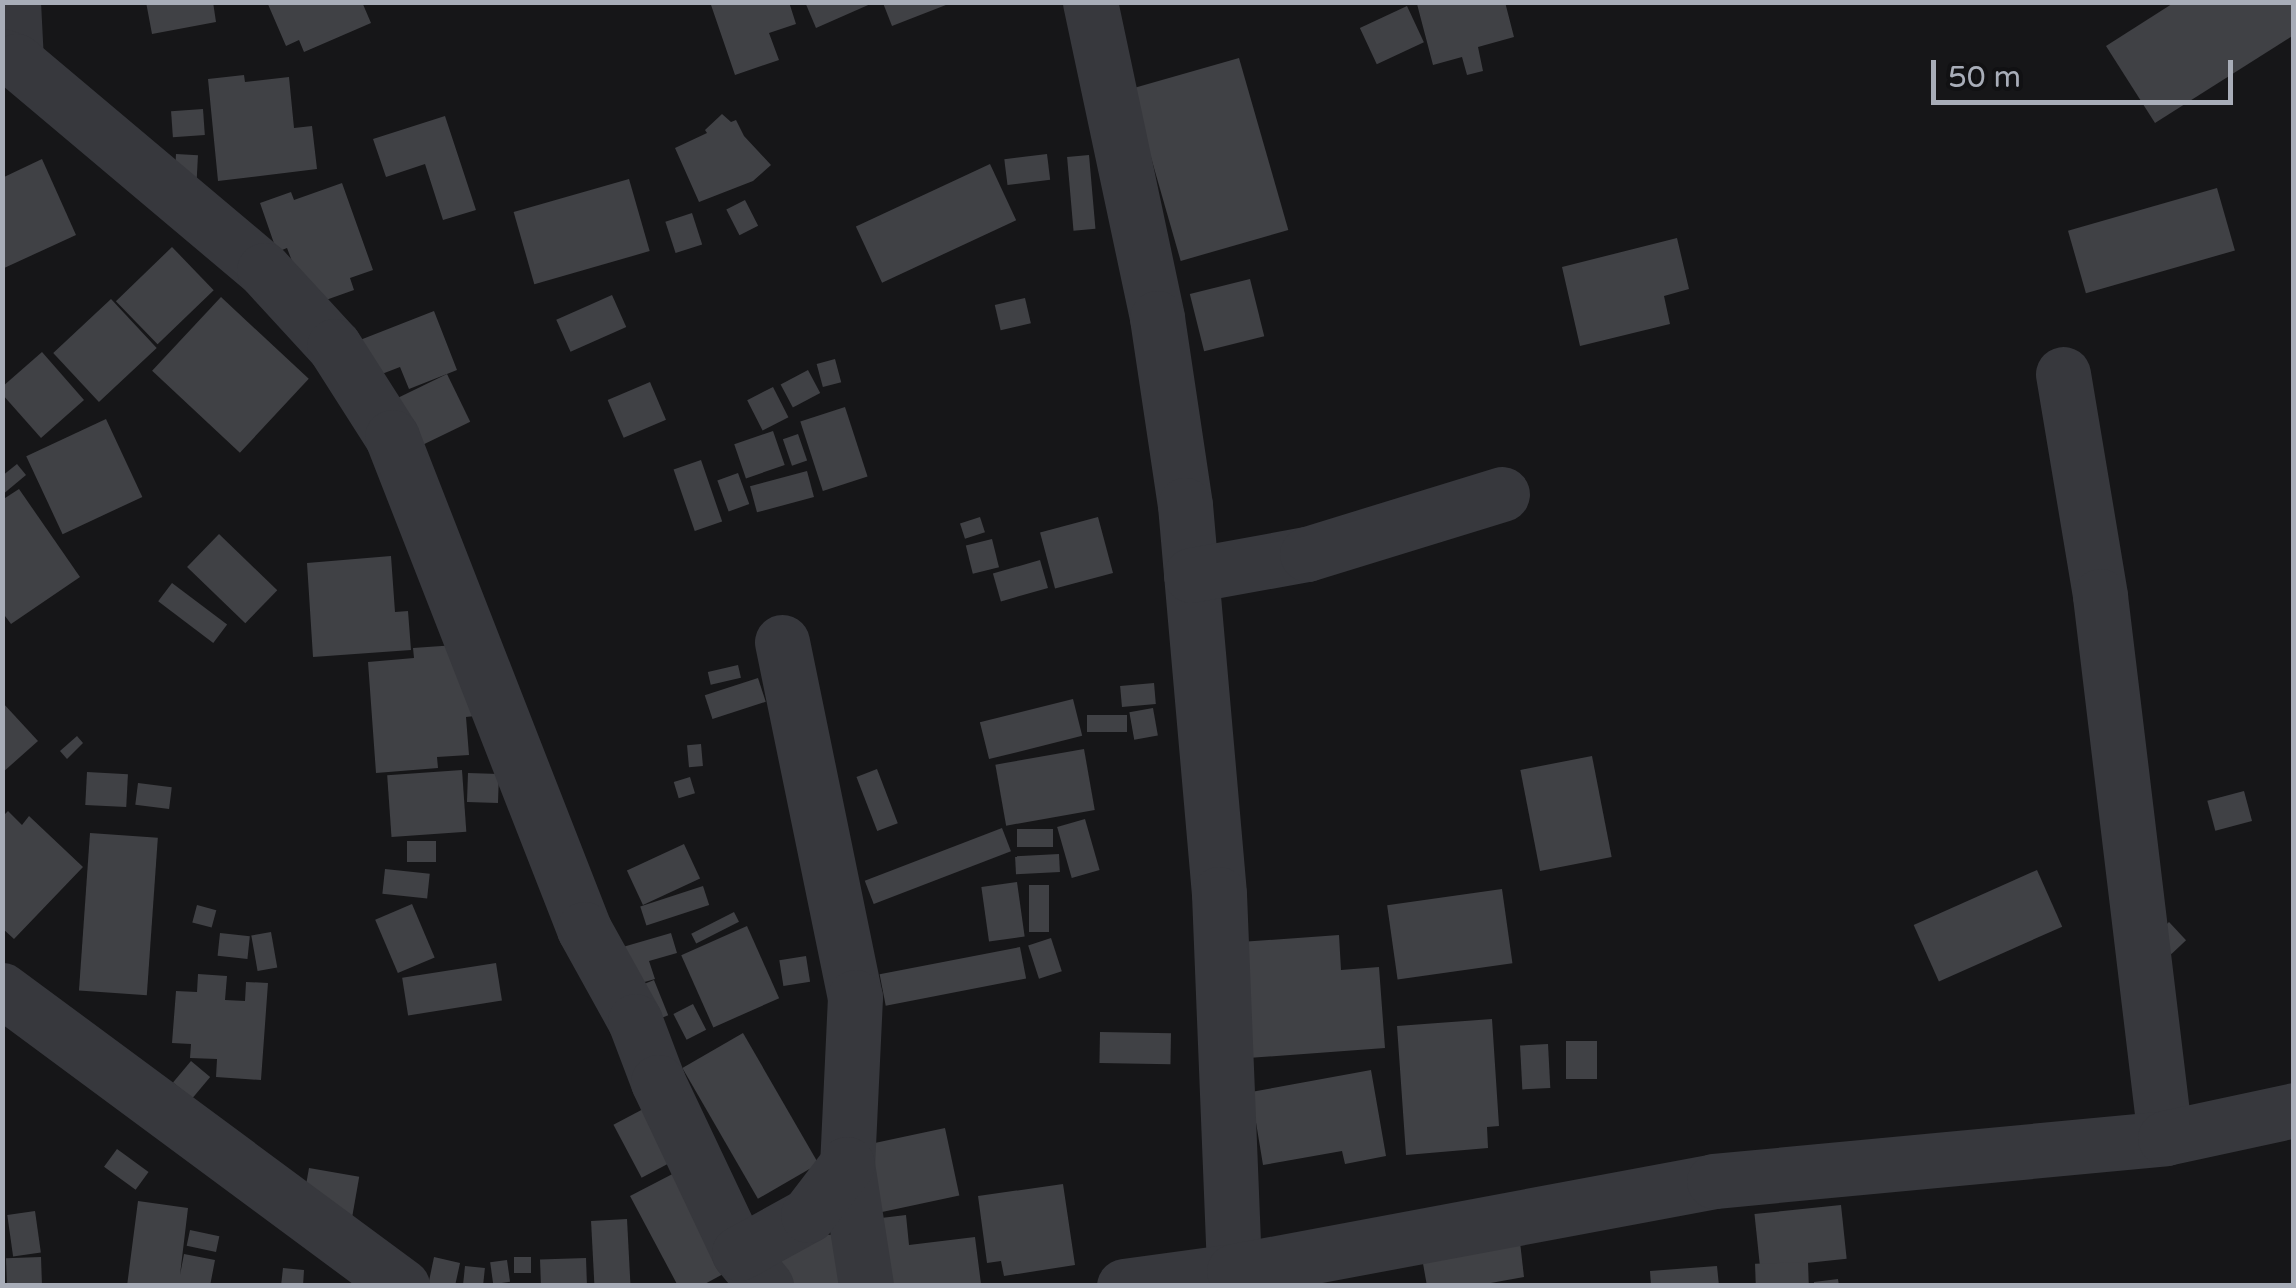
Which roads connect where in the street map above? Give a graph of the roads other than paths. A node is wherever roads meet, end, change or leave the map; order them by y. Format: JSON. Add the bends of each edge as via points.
{"nodes":[{"id":1,"x":13,"y":2,"type":"edge"},
{"id":2,"x":1090,"y":2,"type":"edge"},
{"id":3,"x":9,"y":58,"type":"edge"},
{"id":4,"x":2064,"y":374,"type":"dead end"},
{"id":5,"x":1502,"y":494,"type":"dead end"},
{"id":6,"x":1191,"y":574,"type":"junction"},
{"id":7,"x":782,"y":642,"type":"dead end"},
{"id":8,"x":2,"y":990,"type":"edge"},
{"id":9,"x":2294,"y":1110,"type":"edge"},
{"id":10,"x":2165,"y":1138,"type":"junction"},
{"id":11,"x":848,"y":1164,"type":"junction"},
{"id":12,"x":752,"y":1269,"type":"edge"},
{"id":13,"x":1234,"y":1271,"type":"junction"},
{"id":14,"x":402,"y":1286,"type":"edge"},
{"id":15,"x":866,"y":1286,"type":"edge"},
{"id":16,"x":1124,"y":1286,"type":"edge"}],
"edges":[{"from":1,"to":3,"type":"street"},
{"from":2,"to":6,"type":"street","via":[[1157,318]]},
{"from":3,"to":12,"type":"street","via":[[264,270],[334,346],[392,437],[584,929],[635,1020],[658,1082]]},
{"from":4,"to":10,"type":"street","via":[[2100,596]]},
{"from":5,"to":6,"type":"street","via":[[1307,554]]},
{"from":6,"to":13,"type":"street","via":[[1220,914]]},
{"from":7,"to":11,"type":"street","via":[[855,998]]},
{"from":8,"to":14,"type":"street"},
{"from":9,"to":10,"type":"street"},
{"from":10,"to":13,"type":"street","via":[[1714,1181]]},
{"from":11,"to":12,"type":"street"},
{"from":11,"to":15,"type":"street"},
{"from":13,"to":16,"type":"street"}]}
